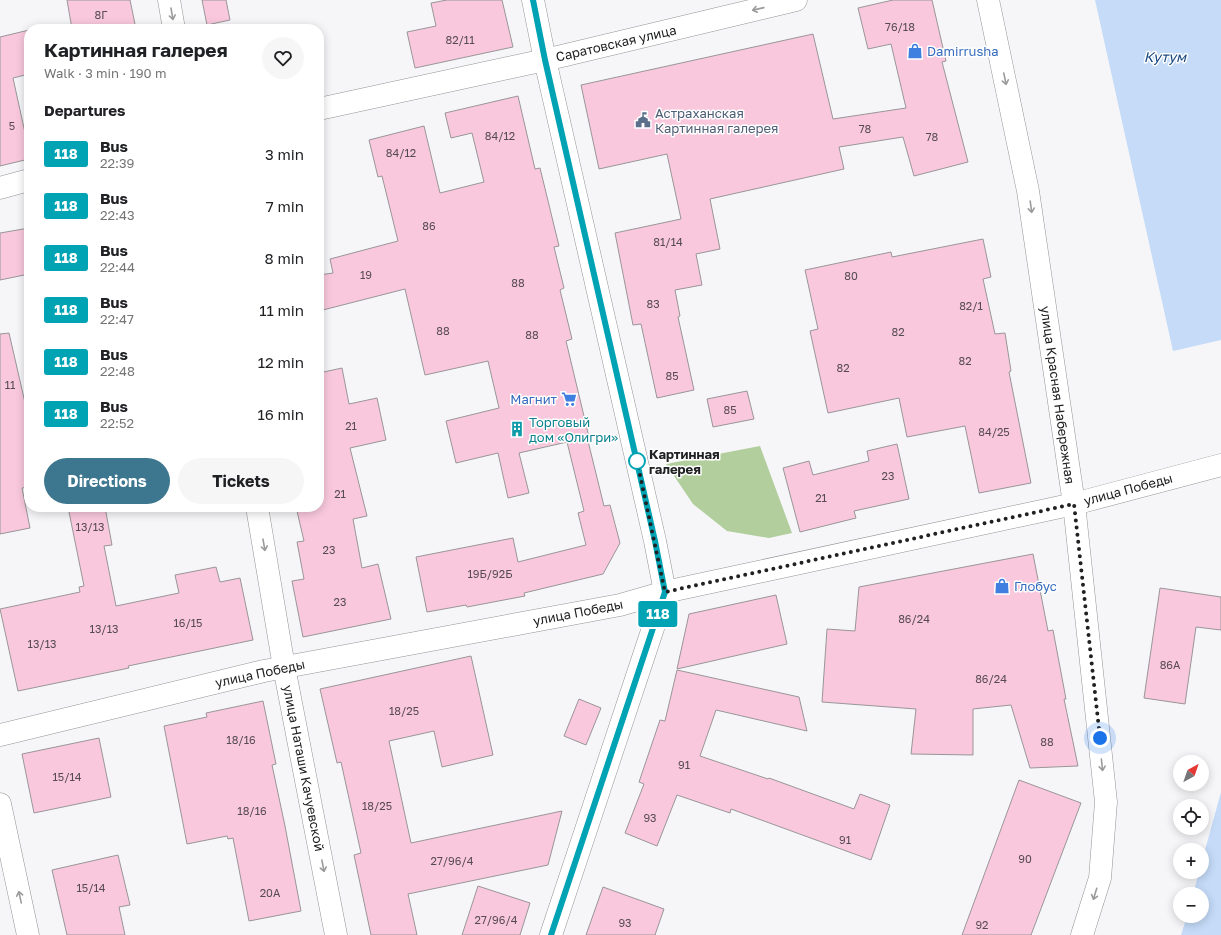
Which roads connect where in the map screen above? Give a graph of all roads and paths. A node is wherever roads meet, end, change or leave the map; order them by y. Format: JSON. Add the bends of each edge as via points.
{"nodes":[{"id":1,"x":169,"y":0,"type":"edge"},
{"id":2,"x":533,"y":0,"type":"edge"},
{"id":3,"x":796,"y":0,"type":"edge"},
{"id":4,"x":988,"y":0,"type":"edge"},
{"id":5,"x":173,"y":24,"type":"edge"},
{"id":6,"x":545,"y":60,"type":"junction"},
{"id":7,"x":324,"y":108,"type":"edge"},
{"id":8,"x":24,"y":181,"type":"edge"},
{"id":9,"x":0,"y":188,"type":"edge"},
{"id":10,"x":1211,"y":467,"type":"edge"},
{"id":11,"x":1074,"y":504,"type":"junction"},
{"id":12,"x":258,"y":512,"type":"edge"},
{"id":13,"x":665,"y":592,"type":"junction"},
{"id":14,"x":284,"y":667,"type":"junction"},
{"id":15,"x":0,"y":735,"type":"edge"},
{"id":16,"x":0,"y":804,"type":"edge"},
{"id":17,"x":28,"y":935,"type":"edge"},
{"id":18,"x":336,"y":935,"type":"edge"},
{"id":19,"x":551,"y":935,"type":"edge"},
{"id":20,"x":1082,"y":935,"type":"edge"}],
"edges":[{"from":1,"to":5,"type":"main road","one_way":true},
{"from":2,"to":6,"type":"main road"},
{"from":3,"to":6,"type":"main road","name":"Саратовская улица","one_way":true},
{"from":4,"to":11,"type":"main road","name":"улица Красная Набережная","one_way":true,"via":[[1028,191]]},
{"from":6,"to":7,"type":"main road","name":"Саратовская улица"},
{"from":6,"to":13,"type":"main road"},
{"from":8,"to":9,"type":"main road"},
{"from":10,"to":11,"type":"main road","name":"улица Победы"},
{"from":11,"to":13,"type":"main road","name":"улица Победы"},
{"from":11,"to":20,"type":"main road","name":"улица Красная Набережная","one_way":true,"via":[[1106,802],[1100,878]]},
{"from":12,"to":14,"type":"main road","name":"улица Наташи Качуевской","one_way":true},
{"from":13,"to":14,"type":"main road","name":"улица Победы","via":[[620,605]]},
{"from":13,"to":19,"type":"main road"},
{"from":14,"to":15,"type":"main road","name":"улица Победы"},
{"from":14,"to":18,"type":"main road","name":"улица Наташи Качуевской","one_way":true},
{"from":17,"to":16,"type":"main road","one_way":true}]}
